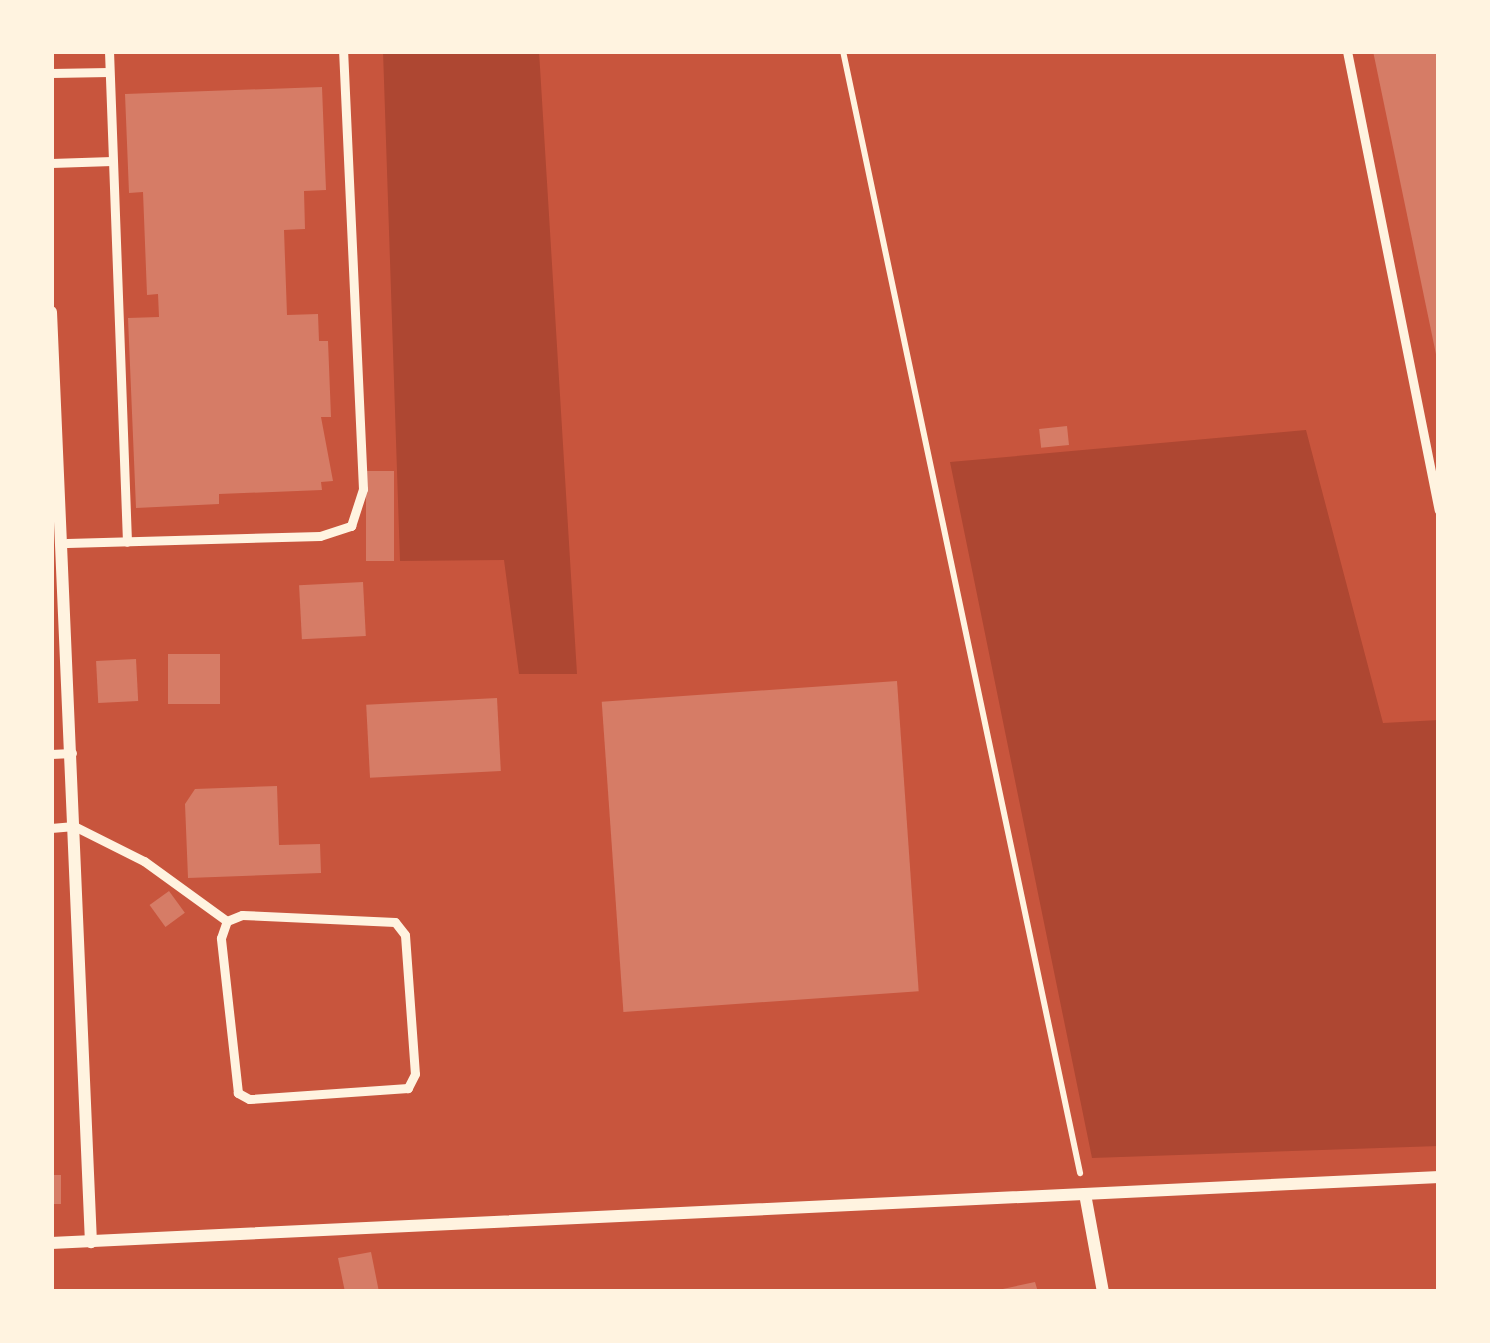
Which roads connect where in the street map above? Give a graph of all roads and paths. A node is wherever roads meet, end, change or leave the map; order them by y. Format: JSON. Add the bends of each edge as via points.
{"nodes":[{"id":1,"x":109,"y":51,"type":"edge"},
{"id":2,"x":343,"y":51,"type":"edge"},
{"id":3,"x":843,"y":51,"type":"edge"},
{"id":4,"x":1347,"y":51,"type":"edge"},
{"id":5,"x":109,"y":72,"type":"junction"},
{"id":6,"x":51,"y":73,"type":"edge"},
{"id":7,"x":112,"y":161,"type":"junction"},
{"id":8,"x":51,"y":163,"type":"edge"},
{"id":9,"x":51,"y":312,"type":"edge"},
{"id":10,"x":1439,"y":510,"type":"edge"},
{"id":11,"x":128,"y":542,"type":"junction"},
{"id":12,"x":67,"y":543,"type":"junction"},
{"id":13,"x":51,"y":589,"type":"edge"},
{"id":14,"x":68,"y":589,"type":"junction"},
{"id":15,"x":72,"y":753,"type":"junction"},
{"id":16,"x":51,"y":754,"type":"edge"},
{"id":17,"x":74,"y":826,"type":"junction"},
{"id":18,"x":51,"y":828,"type":"edge"},
{"id":19,"x":227,"y":921,"type":"junction"},
{"id":20,"x":1439,"y":1178,"type":"edge"},
{"id":21,"x":1084,"y":1194,"type":"junction"},
{"id":22,"x":91,"y":1242,"type":"junction"},
{"id":23,"x":51,"y":1243,"type":"edge"},
{"id":24,"x":1103,"y":1292,"type":"edge"}],
"edges":[{"from":1,"to":5,"type":"lane"},
{"from":2,"to":11,"type":"lane","via":[[358,511],[351,526],[320,536]]},
{"from":3,"to":21,"type":"path"},
{"from":4,"to":10,"type":"lane"},
{"from":5,"to":6,"type":"lane"},
{"from":5,"to":7,"type":"lane"},
{"from":7,"to":8,"type":"lane"},
{"from":7,"to":11,"type":"lane"},
{"from":9,"to":12,"type":"street"},
{"from":11,"to":12,"type":"lane"},
{"from":12,"to":14,"type":"street"},
{"from":13,"to":14,"type":"lane"},
{"from":14,"to":15,"type":"street"},
{"from":15,"to":16,"type":"lane"},
{"from":15,"to":17,"type":"street"},
{"from":17,"to":18,"type":"lane"},
{"from":17,"to":19,"type":"lane","via":[[175,878]]},
{"from":17,"to":22,"type":"street"},
{"from":19,"to":19,"type":"lane","via":[[242,915],[395,922],[405,935],[416,1075],[408,1088],[249,1100],[238,1094],[221,938]]},
{"from":20,"to":21,"type":"street"},
{"from":21,"to":22,"type":"street"},
{"from":21,"to":24,"type":"street"},
{"from":22,"to":23,"type":"street"}]}
